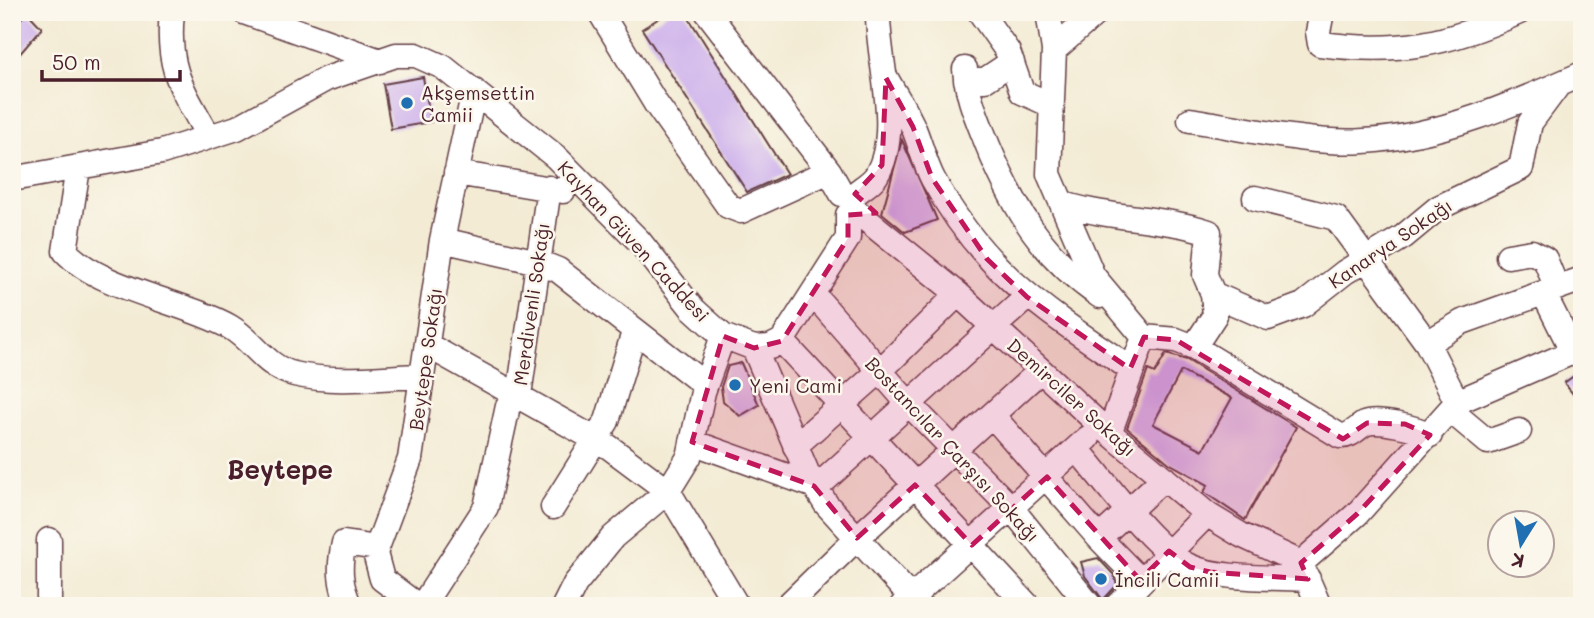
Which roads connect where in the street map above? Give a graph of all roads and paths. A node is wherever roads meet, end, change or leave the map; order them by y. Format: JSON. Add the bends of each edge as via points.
{"nodes":[{"id":1,"x":172,"y":12,"type":"edge"},
{"id":2,"x":244,"y":12,"type":"edge"},
{"id":3,"x":600,"y":12,"type":"edge"},
{"id":4,"x":878,"y":12,"type":"edge"},
{"id":5,"x":981,"y":12,"type":"edge"},
{"id":6,"x":1048,"y":12,"type":"edge"},
{"id":7,"x":1097,"y":12,"type":"edge"},
{"id":8,"x":1322,"y":12,"type":"edge"},
{"id":9,"x":1519,"y":12,"type":"edge"},
{"id":10,"x":718,"y":18,"type":"edge"},
{"id":11,"x":1054,"y":50,"type":"junction"},
{"id":12,"x":380,"y":61,"type":"junction"},
{"id":13,"x":1012,"y":62,"type":"junction"},
{"id":14,"x":1582,"y":74,"type":"edge"},
{"id":15,"x":886,"y":78,"type":"junction"},
{"id":16,"x":1559,"y":84,"type":"junction"},
{"id":17,"x":474,"y":91,"type":"junction"},
{"id":18,"x":1051,"y":105,"type":"junction"},
{"id":19,"x":1190,"y":120,"type":"dead end"},
{"id":20,"x":209,"y":137,"type":"junction"},
{"id":21,"x":78,"y":169,"type":"junction"},
{"id":22,"x":829,"y":171,"type":"junction"},
{"id":23,"x":456,"y":173,"type":"junction"},
{"id":24,"x":12,"y":179,"type":"edge"},
{"id":25,"x":549,"y":188,"type":"junction"},
{"id":26,"x":596,"y":198,"type":"junction"},
{"id":27,"x":1255,"y":198,"type":"dead end"},
{"id":28,"x":851,"y":204,"type":"junction"},
{"id":29,"x":1064,"y":204,"type":"junction"},
{"id":30,"x":442,"y":240,"type":"junction"},
{"id":31,"x":1508,"y":256,"type":"dead end"},
{"id":32,"x":538,"y":262,"type":"junction"},
{"id":33,"x":1365,"y":262,"type":"junction"},
{"id":34,"x":1582,"y":279,"type":"edge"},
{"id":35,"x":1550,"y":290,"type":"junction"},
{"id":36,"x":958,"y":294,"type":"junction"},
{"id":37,"x":1213,"y":294,"type":"junction"},
{"id":38,"x":814,"y":295,"type":"junction"},
{"id":39,"x":1027,"y":297,"type":"junction"},
{"id":40,"x":1122,"y":311,"type":"junction"},
{"id":41,"x":994,"y":327,"type":"junction"},
{"id":42,"x":634,"y":332,"type":"junction"},
{"id":43,"x":723,"y":336,"type":"junction"},
{"id":44,"x":1144,"y":337,"type":"junction"},
{"id":45,"x":782,"y":341,"type":"junction"},
{"id":46,"x":1427,"y":343,"type":"junction"},
{"id":47,"x":427,"y":345,"type":"junction"},
{"id":48,"x":1194,"y":347,"type":"junction"},
{"id":49,"x":754,"y":348,"type":"junction"},
{"id":50,"x":1578,"y":351,"type":"edge"},
{"id":51,"x":1131,"y":369,"type":"junction"},
{"id":52,"x":880,"y":371,"type":"junction"},
{"id":53,"x":1040,"y":371,"type":"junction"},
{"id":54,"x":422,"y":376,"type":"junction"},
{"id":55,"x":705,"y":385,"type":"junction"},
{"id":56,"x":519,"y":395,"type":"junction"},
{"id":57,"x":908,"y":403,"type":"junction"},
{"id":58,"x":843,"y":405,"type":"junction"},
{"id":59,"x":1453,"y":406,"type":"junction"},
{"id":60,"x":992,"y":415,"type":"junction"},
{"id":61,"x":1105,"y":428,"type":"junction"},
{"id":62,"x":1518,"y":431,"type":"dead end"},
{"id":63,"x":1430,"y":435,"type":"junction"},
{"id":64,"x":869,"y":436,"type":"junction"},
{"id":65,"x":594,"y":438,"type":"junction"},
{"id":66,"x":692,"y":442,"type":"junction"},
{"id":67,"x":795,"y":446,"type":"junction"},
{"id":68,"x":954,"y":449,"type":"junction"},
{"id":69,"x":1077,"y":449,"type":"junction"},
{"id":70,"x":1047,"y":477,"type":"junction"},
{"id":71,"x":1164,"y":478,"type":"junction"},
{"id":72,"x":915,"y":485,"type":"junction"},
{"id":73,"x":815,"y":487,"type":"junction"},
{"id":74,"x":668,"y":491,"type":"junction"},
{"id":75,"x":552,"y":507,"type":"dead end"},
{"id":76,"x":1012,"y":509,"type":"junction"},
{"id":77,"x":1129,"y":510,"type":"junction"},
{"id":78,"x":1207,"y":514,"type":"junction"},
{"id":79,"x":857,"y":537,"type":"junction"},
{"id":80,"x":1099,"y":538,"type":"junction"},
{"id":81,"x":49,"y":540,"type":"dead end"},
{"id":82,"x":972,"y":545,"type":"junction"},
{"id":83,"x":377,"y":548,"type":"junction"},
{"id":84,"x":1169,"y":551,"type":"junction"},
{"id":85,"x":1304,"y":571,"type":"junction"},
{"id":86,"x":1140,"y":579,"type":"junction"},
{"id":87,"x":407,"y":603,"type":"edge"},
{"id":88,"x":912,"y":603,"type":"edge"},
{"id":89,"x":49,"y":606,"type":"edge"},
{"id":90,"x":350,"y":606,"type":"edge"},
{"id":91,"x":564,"y":606,"type":"edge"},
{"id":92,"x":737,"y":606,"type":"edge"},
{"id":93,"x":787,"y":606,"type":"edge"},
{"id":94,"x":1028,"y":606,"type":"edge"},
{"id":95,"x":1090,"y":606,"type":"edge"},
{"id":96,"x":1117,"y":606,"type":"edge"},
{"id":97,"x":1319,"y":606,"type":"edge"}],
"edges":[{"from":1,"to":20,"type":"street","via":[[169,44],[177,79]]},
{"from":2,"to":12,"type":"street"},
{"from":3,"to":22,"type":"street","via":[[656,104],[728,206],[741,211]]},
{"from":4,"to":15,"type":"street"},
{"from":5,"to":13,"type":"street"},
{"from":6,"to":11,"type":"street"},
{"from":7,"to":11,"type":"street"},
{"from":8,"to":9,"type":"street","via":[[1320,44],[1358,49],[1420,47]]},
{"from":10,"to":22,"type":"street"},
{"from":11,"to":18,"type":"street"},
{"from":12,"to":17,"type":"street","name":"Kayhan Güven Caddesi","via":[[416,55],[443,67]]},
{"from":12,"to":20,"type":"street","name":"Kayhan Güven Caddesi","via":[[326,79],[237,128]]},
{"from":13,"to":18,"type":"street","via":[[1022,92]]},
{"from":13,"to":40,"type":"street","via":[[985,80],[966,74],[967,94],[1020,216],[1051,257]]},
{"from":14,"to":16,"type":"street"},
{"from":15,"to":28,"type":"street","via":[[886,142],[881,165]]},
{"from":15,"to":39,"type":"street","via":[[914,127],[932,177],[967,235]]},
{"from":16,"to":19,"type":"street","via":[[1434,131],[1365,141]]},
{"from":16,"to":33,"type":"street","name":"Kanarya Sokağı","via":[[1530,123],[1521,168],[1438,208]]},
{"from":17,"to":23,"type":"street","name":"Beytepe Sokağı"},
{"from":17,"to":26,"type":"street","name":"Kayhan Güven Caddesi","via":[[556,157]]},
{"from":18,"to":29,"type":"street","via":[[1049,174]]},
{"from":20,"to":21,"type":"street","name":"Kayhan Güven Caddesi"},
{"from":21,"to":24,"type":"street","name":"Kayhan Güven Caddesi"},
{"from":21,"to":54,"type":"street","via":[[65,251],[89,270],[232,328],[274,367],[290,373],[347,380]]},
{"from":22,"to":28,"type":"street"},
{"from":23,"to":25,"type":"street"},
{"from":23,"to":30,"type":"street","name":"Beytepe Sokağı"},
{"from":25,"to":26,"type":"street"},
{"from":25,"to":32,"type":"street","name":"Merdivenli Sokağı"},
{"from":26,"to":43,"type":"street","name":"Kayhan Güven Caddesi","via":[[639,241],[692,308]]},
{"from":27,"to":33,"type":"street","via":[[1336,218]]},
{"from":28,"to":36,"type":"street","name":"Demirciler Sokağı"},
{"from":28,"to":38,"type":"street","via":[[848,238]]},
{"from":29,"to":37,"type":"street","via":[[1209,232],[1205,275]]},
{"from":29,"to":40,"type":"street","via":[[1093,276]]},
{"from":30,"to":32,"type":"street"},
{"from":30,"to":47,"type":"street","name":"Beytepe Sokağı"},
{"from":31,"to":35,"type":"street","via":[[1532,252],[1545,259]]},
{"from":32,"to":42,"type":"street","via":[[558,270]]},
{"from":32,"to":56,"type":"street","name":"Merdivenli Sokağı"},
{"from":33,"to":37,"type":"street","name":"Kanarya Sokağı","via":[[1303,305],[1268,318]]},
{"from":33,"to":46,"type":"street"},
{"from":34,"to":35,"type":"street"},
{"from":35,"to":46,"type":"street","via":[[1462,322]]},
{"from":35,"to":50,"type":"street"},
{"from":36,"to":41,"type":"street","name":"Demirciler Sokağı"},
{"from":36,"to":52,"type":"street"},
{"from":37,"to":48,"type":"street","via":[[1215,315]]},
{"from":38,"to":45,"type":"street"},
{"from":38,"to":52,"type":"street","name":"Bostancılar Çarşısı Sokağı"},
{"from":39,"to":41,"type":"street"},
{"from":39,"to":51,"type":"street"},
{"from":40,"to":44,"type":"street"},
{"from":41,"to":53,"type":"street","name":"Demirciler Sokağı"},
{"from":41,"to":57,"type":"street"},
{"from":42,"to":55,"type":"street"},
{"from":42,"to":65,"type":"street","via":[[607,421]]},
{"from":43,"to":49,"type":"street","name":"Kayhan Güven Caddesi"},
{"from":43,"to":55,"type":"street"},
{"from":44,"to":48,"type":"street"},
{"from":44,"to":51,"type":"street"},
{"from":45,"to":49,"type":"street"},
{"from":45,"to":58,"type":"street"},
{"from":46,"to":59,"type":"street"},
{"from":47,"to":54,"type":"street","name":"Beytepe Sokağı"},
{"from":47,"to":56,"type":"street"},
{"from":48,"to":63,"type":"street","via":[[1340,436],[1346,437],[1367,422],[1405,424]]},
{"from":49,"to":67,"type":"street"},
{"from":50,"to":59,"type":"street"},
{"from":51,"to":61,"type":"street"},
{"from":52,"to":57,"type":"street","name":"Bostancılar Çarşısı Sokağı"},
{"from":52,"to":58,"type":"street"},
{"from":53,"to":60,"type":"street"},
{"from":53,"to":61,"type":"street","name":"Demirciler Sokağı"},
{"from":54,"to":83,"type":"street","name":"Beytepe Sokağı","via":[[410,459]]},
{"from":55,"to":66,"type":"street"},
{"from":56,"to":65,"type":"street"},
{"from":56,"to":87,"type":"street","name":"Merdivenli Sokağı","via":[[508,406],[486,507]]},
{"from":57,"to":64,"type":"street"},
{"from":57,"to":68,"type":"street","name":"Bostancılar Çarşısı Sokağı"},
{"from":58,"to":64,"type":"street"},
{"from":58,"to":67,"type":"street"},
{"from":59,"to":62,"type":"street","via":[[1488,442]]},
{"from":59,"to":63,"type":"street"},
{"from":60,"to":68,"type":"street"},
{"from":60,"to":70,"type":"street"},
{"from":61,"to":69,"type":"street"},
{"from":61,"to":71,"type":"street","name":"Demirciler Sokağı"},
{"from":63,"to":85,"type":"street"},
{"from":64,"to":72,"type":"street"},
{"from":64,"to":73,"type":"street"},
{"from":65,"to":74,"type":"street"},
{"from":65,"to":75,"type":"street"},
{"from":66,"to":73,"type":"street"},
{"from":66,"to":74,"type":"street","via":[[689,457]]},
{"from":67,"to":73,"type":"street"},
{"from":68,"to":72,"type":"street"},
{"from":68,"to":76,"type":"street","name":"Bostancılar Çarşısı Sokağı"},
{"from":69,"to":70,"type":"street"},
{"from":69,"to":77,"type":"street"},
{"from":70,"to":76,"type":"street"},
{"from":70,"to":80,"type":"street"},
{"from":71,"to":77,"type":"street"},
{"from":71,"to":78,"type":"street","name":"Demirciler Sokağı"},
{"from":72,"to":79,"type":"street"},
{"from":72,"to":82,"type":"street"},
{"from":73,"to":79,"type":"street"},
{"from":74,"to":91,"type":"street","via":[[613,537],[575,584]]},
{"from":74,"to":92,"type":"street"},
{"from":76,"to":82,"type":"street"},
{"from":76,"to":95,"type":"street","name":"Bostancılar Çarşısı Sokağı"},
{"from":77,"to":80,"type":"street"},
{"from":77,"to":84,"type":"street"},
{"from":78,"to":84,"type":"street"},
{"from":78,"to":85,"type":"street","name":"Demirciler Sokağı"},
{"from":79,"to":88,"type":"street"},
{"from":79,"to":93,"type":"street"},
{"from":80,"to":86,"type":"street"},
{"from":81,"to":89,"type":"street"},
{"from":82,"to":88,"type":"street"},
{"from":82,"to":94,"type":"street"},
{"from":83,"to":87,"type":"street","via":[[382,579]]},
{"from":83,"to":90,"type":"street","via":[[344,543],[342,588]]},
{"from":84,"to":85,"type":"street","via":[[1190,567],[1210,572]]},
{"from":84,"to":86,"type":"street"},
{"from":85,"to":97,"type":"street"},
{"from":86,"to":96,"type":"street"}]}
